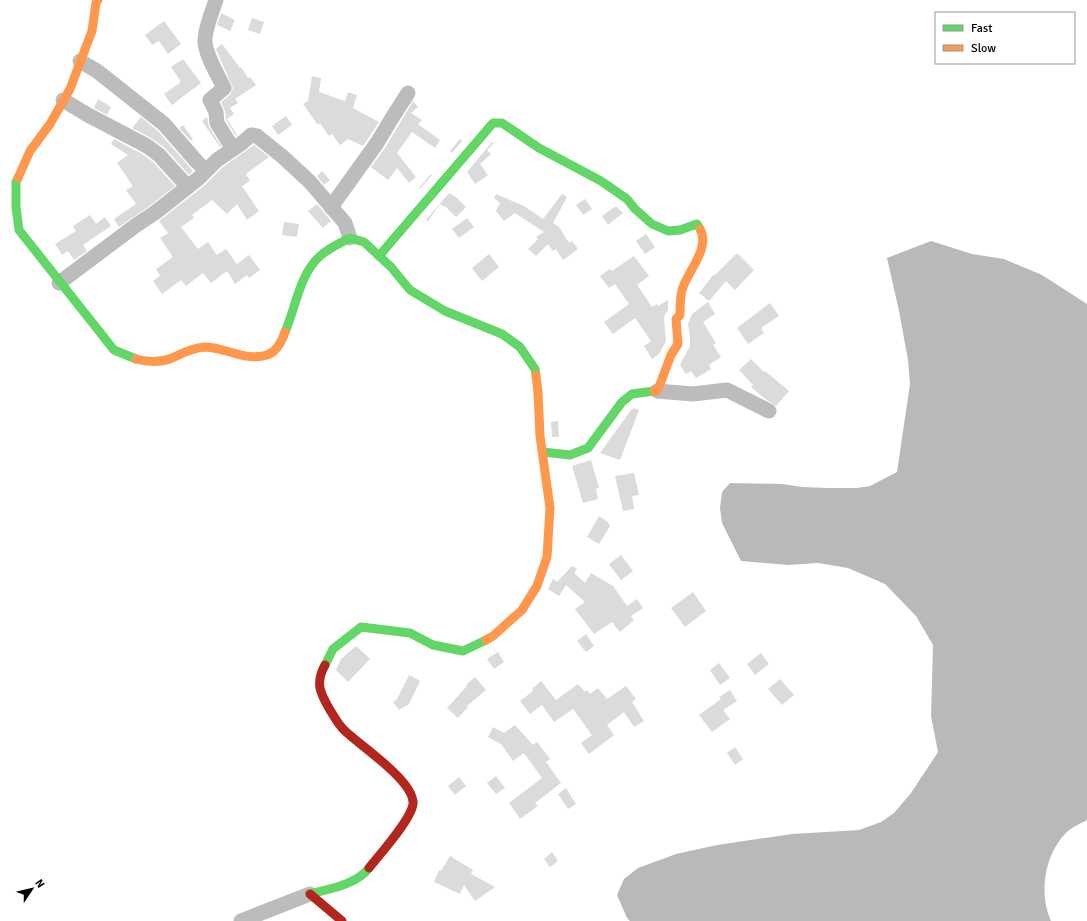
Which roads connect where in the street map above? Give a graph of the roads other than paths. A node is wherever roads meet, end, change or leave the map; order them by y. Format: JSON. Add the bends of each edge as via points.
{"nodes":[{"id":1,"x":98,"y":0,"type":"edge"},
{"id":2,"x":216,"y":0,"type":"edge"},
{"id":3,"x":80,"y":61,"type":"junction"},
{"id":4,"x":408,"y":93,"type":"dead end"},
{"id":5,"x":63,"y":100,"type":"junction"},
{"id":6,"x":233,"y":149,"type":"junction"},
{"id":7,"x":206,"y":170,"type":"junction"},
{"id":8,"x":188,"y":187,"type":"junction"},
{"id":9,"x":331,"y":206,"type":"junction"},
{"id":10,"x":350,"y":238,"type":"junction"},
{"id":11,"x":379,"y":256,"type":"junction"},
{"id":12,"x":59,"y":283,"type":"junction"},
{"id":13,"x":657,"y":391,"type":"junction"},
{"id":14,"x":769,"y":411,"type":"dead end"},
{"id":15,"x":542,"y":452,"type":"junction"},
{"id":16,"x":310,"y":894,"type":"junction"},
{"id":17,"x":241,"y":921,"type":"edge"},
{"id":18,"x":342,"y":921,"type":"edge"}],
"edges":[{"from":1,"to":3,"type":"street","via":[[92,31]]},
{"from":2,"to":6,"type":"street","via":[[205,40],[210,60],[224,88],[210,100],[216,112],[217,123]]},
{"from":3,"to":5,"type":"street","via":[[70,89]]},
{"from":3,"to":7,"type":"street","via":[[164,124]]},
{"from":4,"to":9,"type":"street","via":[[378,143]]},
{"from":5,"to":8,"type":"street","via":[[88,116],[147,146],[159,155]]},
{"from":5,"to":12,"type":"street","via":[[50,124],[30,151],[16,182],[19,230]]},
{"from":6,"to":7,"type":"street"},
{"from":6,"to":9,"type":"street","via":[[251,135],[257,136],[289,162]]},
{"from":7,"to":8,"type":"street"},
{"from":8,"to":12,"type":"street"},
{"from":9,"to":10,"type":"street","via":[[345,223]]},
{"from":10,"to":11,"type":"street","via":[[364,242]]},
{"from":10,"to":12,"type":"street","via":[[317,259],[300,290],[285,336],[273,352],[259,357],[196,348],[168,360],[154,362],[130,358],[114,350]]},
{"from":11,"to":13,"type":"street","via":[[492,124],[502,123],[539,148],[601,181],[627,199],[652,224],[668,231],[697,224],[700,228],[703,237],[702,247],[682,289],[680,315],[676,319],[678,345]]},
{"from":11,"to":15,"type":"street","via":[[410,290],[445,311],[502,334],[520,348],[535,369]]},
{"from":13,"to":14,"type":"street","via":[[693,394],[727,390]]},
{"from":13,"to":15,"type":"street","via":[[632,394],[622,402],[588,448],[570,455]]},
{"from":15,"to":16,"type":"street","via":[[550,508],[547,557],[537,586],[522,610],[493,636],[463,651],[433,645],[410,633],[361,627],[333,649],[321,672],[319,685],[322,697],[343,729],[395,773],[412,794],[413,804],[408,818],[365,873],[350,882]]},
{"from":16,"to":17,"type":"street"},
{"from":16,"to":18,"type":"street"}]}
